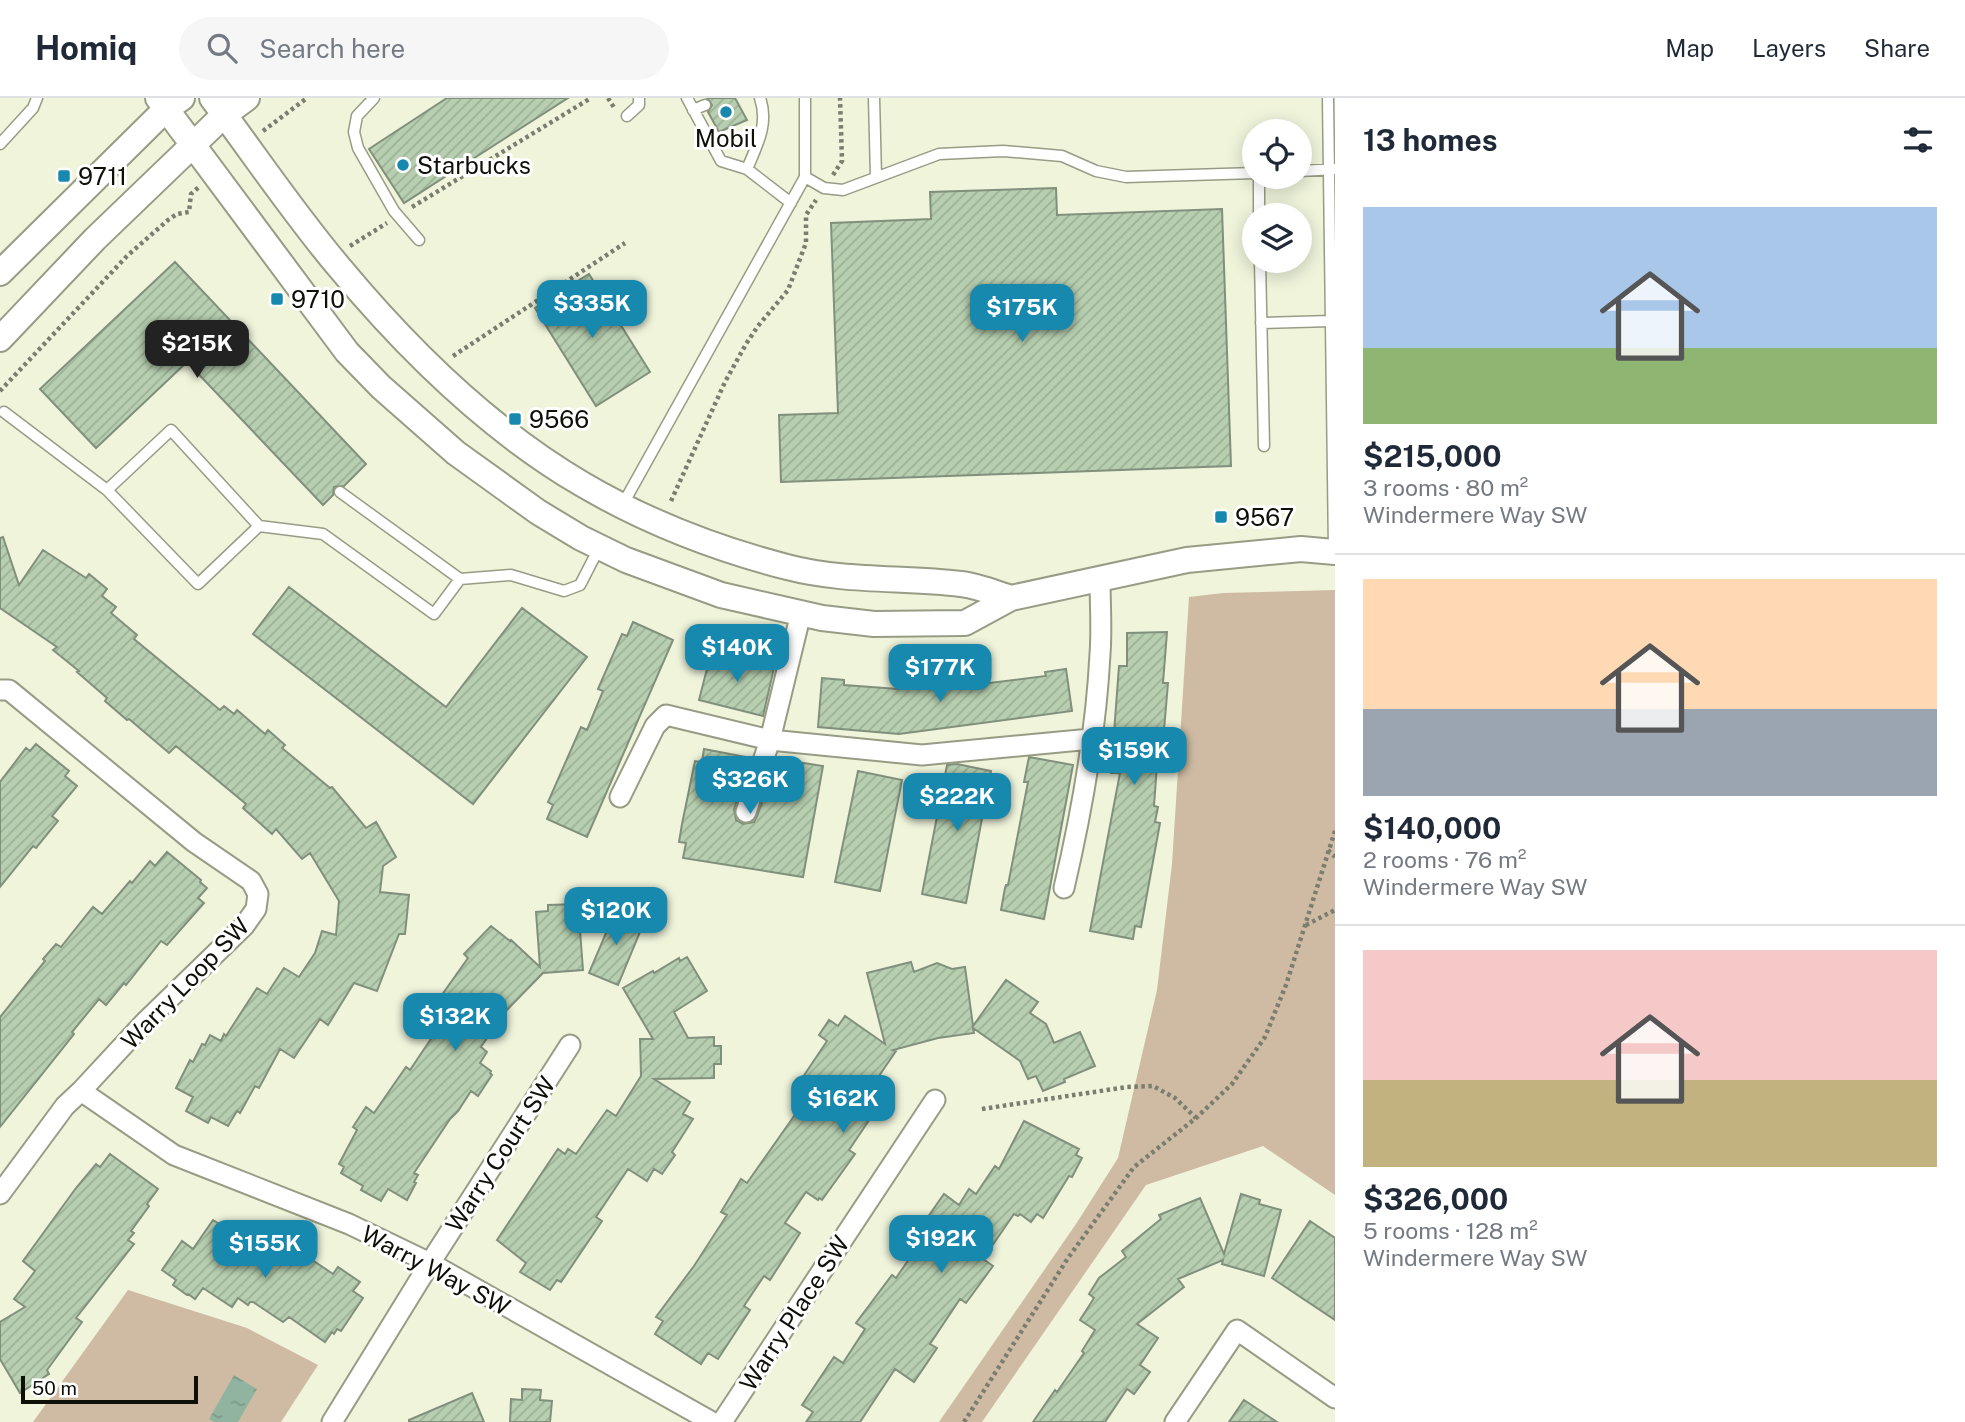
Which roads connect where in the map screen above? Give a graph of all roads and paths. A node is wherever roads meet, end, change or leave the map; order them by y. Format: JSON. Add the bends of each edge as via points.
{"nodes":[{"id":1,"x":37,"y":98,"type":"edge"},
{"id":2,"x":247,"y":98,"type":"edge"},
{"id":3,"x":307,"y":98,"type":"edge"},
{"id":4,"x":374,"y":98,"type":"edge"},
{"id":5,"x":591,"y":98,"type":"edge"},
{"id":6,"x":639,"y":98,"type":"edge"},
{"id":7,"x":687,"y":98,"type":"edge"},
{"id":8,"x":760,"y":98,"type":"edge"},
{"id":9,"x":805,"y":98,"type":"edge"},
{"id":10,"x":840,"y":98,"type":"edge"},
{"id":11,"x":874,"y":98,"type":"edge"},
{"id":12,"x":1328,"y":98,"type":"edge"},
{"id":13,"x":168,"y":102,"type":"edge"},
{"id":14,"x":705,"y":105,"type":"dead end"},
{"id":15,"x":218,"y":106,"type":"edge"},
{"id":16,"x":693,"y":110,"type":"junction"},
{"id":17,"x":627,"y":116,"type":"dead end"},
{"id":18,"x":0,"y":144,"type":"edge"},
{"id":19,"x":247,"y":144,"type":"junction"},
{"id":20,"x":192,"y":146,"type":"junction"},
{"id":21,"x":747,"y":169,"type":"junction"},
{"id":22,"x":1332,"y":169,"type":"edge"},
{"id":23,"x":1312,"y":170,"type":"edge"},
{"id":24,"x":1242,"y":173,"type":"edge"},
{"id":25,"x":213,"y":174,"type":"junction"},
{"id":26,"x":805,"y":177,"type":"junction"},
{"id":27,"x":876,"y":177,"type":"junction"},
{"id":28,"x":824,"y":188,"type":"junction"},
{"id":29,"x":791,"y":203,"type":"junction"},
{"id":30,"x":398,"y":216,"type":"junction"},
{"id":31,"x":419,"y":240,"type":"dead end"},
{"id":32,"x":625,"y":243,"type":"dead end"},
{"id":33,"x":331,"y":257,"type":"junction"},
{"id":34,"x":0,"y":273,"type":"edge"},
{"id":35,"x":1260,"y":273,"type":"edge"},
{"id":36,"x":1331,"y":321,"type":"junction"},
{"id":37,"x":1261,"y":323,"type":"junction"},
{"id":38,"x":0,"y":339,"type":"edge"},
{"id":39,"x":433,"y":369,"type":"junction"},
{"id":40,"x":0,"y":391,"type":"edge"},
{"id":41,"x":4,"y":412,"type":"dead end"},
{"id":42,"x":1264,"y":446,"type":"dead end"},
{"id":43,"x":107,"y":490,"type":"junction"},
{"id":44,"x":340,"y":492,"type":"dead end"},
{"id":45,"x":671,"y":501,"type":"dead end"},
{"id":46,"x":623,"y":504,"type":"junction"},
{"id":47,"x":259,"y":526,"type":"junction"},
{"id":48,"x":599,"y":547,"type":"junction"},
{"id":49,"x":1334,"y":552,"type":"edge"},
{"id":50,"x":460,"y":579,"type":"junction"},
{"id":51,"x":1100,"y":579,"type":"junction"},
{"id":52,"x":1011,"y":598,"type":"junction"},
{"id":53,"x":801,"y":613,"type":"junction"},
{"id":54,"x":0,"y":690,"type":"edge"},
{"id":55,"x":1091,"y":739,"type":"junction"},
{"id":56,"x":770,"y":740,"type":"junction"},
{"id":57,"x":620,"y":797,"type":"dead end"},
{"id":58,"x":746,"y":812,"type":"dead end"},
{"id":59,"x":1335,"y":831,"type":"edge"},
{"id":60,"x":1328,"y":850,"type":"junction"},
{"id":61,"x":1335,"y":857,"type":"edge"},
{"id":62,"x":1064,"y":888,"type":"dead end"},
{"id":63,"x":1335,"y":910,"type":"edge"},
{"id":64,"x":1305,"y":925,"type":"junction"},
{"id":65,"x":570,"y":1045,"type":"dead end"},
{"id":66,"x":81,"y":1091,"type":"junction"},
{"id":67,"x":935,"y":1100,"type":"dead end"},
{"id":68,"x":982,"y":1109,"type":"dead end"},
{"id":69,"x":1196,"y":1118,"type":"junction"},
{"id":70,"x":0,"y":1194,"type":"edge"},
{"id":71,"x":430,"y":1263,"type":"junction"},
{"id":72,"x":1335,"y":1398,"type":"edge"},
{"id":73,"x":332,"y":1422,"type":"edge"},
{"id":74,"x":712,"y":1422,"type":"edge"},
{"id":75,"x":722,"y":1422,"type":"edge"},
{"id":76,"x":964,"y":1422,"type":"edge"},
{"id":77,"x":1175,"y":1422,"type":"edge"}],
"edges":[{"from":1,"to":18,"type":"lane"},
{"from":2,"to":15,"type":"street"},
{"from":3,"to":19,"type":"path"},
{"from":4,"to":30,"type":"lane","via":[[357,116],[354,132],[358,148]]},
{"from":5,"to":30,"type":"path"},
{"from":6,"to":17,"type":"lane","via":[[639,105]]},
{"from":7,"to":16,"type":"lane"},
{"from":8,"to":21,"type":"lane","via":[[765,113]]},
{"from":9,"to":26,"type":"lane"},
{"from":10,"to":28,"type":"path","via":[[842,161]]},
{"from":11,"to":27,"type":"lane"},
{"from":12,"to":22,"type":"lane"},
{"from":13,"to":20,"type":"street"},
{"from":13,"to":34,"type":"street"},
{"from":14,"to":16,"type":"lane"},
{"from":15,"to":19,"type":"street"},
{"from":15,"to":20,"type":"street"},
{"from":16,"to":21,"type":"lane","via":[[721,160]]},
{"from":19,"to":33,"type":"street"},
{"from":20,"to":25,"type":"street"},
{"from":20,"to":38,"type":"street"},
{"from":21,"to":29,"type":"lane"},
{"from":22,"to":23,"type":"lane"},
{"from":22,"to":36,"type":"lane"},
{"from":24,"to":27,"type":"lane","via":[[1126,177],[1096,171],[1062,156],[1003,151],[939,154]]},
{"from":25,"to":40,"type":"path","via":[[191,194],[189,212],[168,220],[127,256]]},
{"from":25,"to":48,"type":"street","via":[[347,352],[381,387],[456,453],[538,512]]},
{"from":26,"to":28,"type":"lane"},
{"from":26,"to":29,"type":"lane"},
{"from":27,"to":28,"type":"lane","via":[[843,190]]},
{"from":28,"to":45,"type":"path","via":[[806,215],[806,243],[788,290],[746,344]]},
{"from":29,"to":46,"type":"lane"},
{"from":30,"to":31,"type":"lane"},
{"from":30,"to":33,"type":"path"},
{"from":32,"to":39,"type":"path"},
{"from":33,"to":39,"type":"street"},
{"from":35,"to":37,"type":"lane"},
{"from":36,"to":37,"type":"lane"},
{"from":36,"to":49,"type":"lane"},
{"from":37,"to":42,"type":"lane"},
{"from":39,"to":46,"type":"street","via":[[502,429],[582,484]]},
{"from":41,"to":43,"type":"lane"},
{"from":43,"to":47,"type":"lane","via":[[198,584]]},
{"from":43,"to":47,"type":"lane","via":[[171,430]]},
{"from":44,"to":50,"type":"lane"},
{"from":46,"to":52,"type":"street","via":[[696,537],[788,567],[852,577],[963,584]]},
{"from":47,"to":50,"type":"lane","via":[[323,534],[434,614]]},
{"from":48,"to":50,"type":"lane","via":[[580,584],[564,591],[511,575]]},
{"from":48,"to":53,"type":"street","via":[[721,595]]},
{"from":49,"to":51,"type":"street","via":[[1301,549],[1187,560]]},
{"from":51,"to":52,"type":"street"},
{"from":51,"to":55,"type":"street","via":[[1100,653]]},
{"from":52,"to":53,"type":"street","via":[[965,624],[874,624]]},
{"from":53,"to":56,"type":"street"},
{"from":54,"to":66,"type":"street","name":"Warry Loop SW","via":[[9,690],[194,842],[251,881],[258,894],[256,909],[244,926]]},
{"from":55,"to":56,"type":"street","via":[[922,755]]},
{"from":55,"to":62,"type":"street"},
{"from":56,"to":57,"type":"street","via":[[666,715],[655,726]]},
{"from":56,"to":58,"type":"street"},
{"from":59,"to":60,"type":"path"},
{"from":60,"to":61,"type":"path"},
{"from":60,"to":64,"type":"path"},
{"from":63,"to":64,"type":"path"},
{"from":64,"to":69,"type":"path","via":[[1265,1037],[1232,1084]]},
{"from":65,"to":71,"type":"street","name":"Warry Court SW"},
{"from":66,"to":70,"type":"street","name":"Warry Loop SW","via":[[65,1105]]},
{"from":66,"to":71,"type":"street","name":"Warry Way SW","via":[[174,1155],[349,1224]]},
{"from":67,"to":75,"type":"street","name":"Warry Place SW"},
{"from":68,"to":69,"type":"path","via":[[1153,1086],[1175,1098]]},
{"from":69,"to":76,"type":"path","via":[[1134,1167],[1068,1258]]},
{"from":71,"to":73,"type":"street","name":"Warry Court SW"},
{"from":71,"to":74,"type":"street","name":"Warry Way SW"},
{"from":72,"to":77,"type":"street","via":[[1237,1330]]}]}
